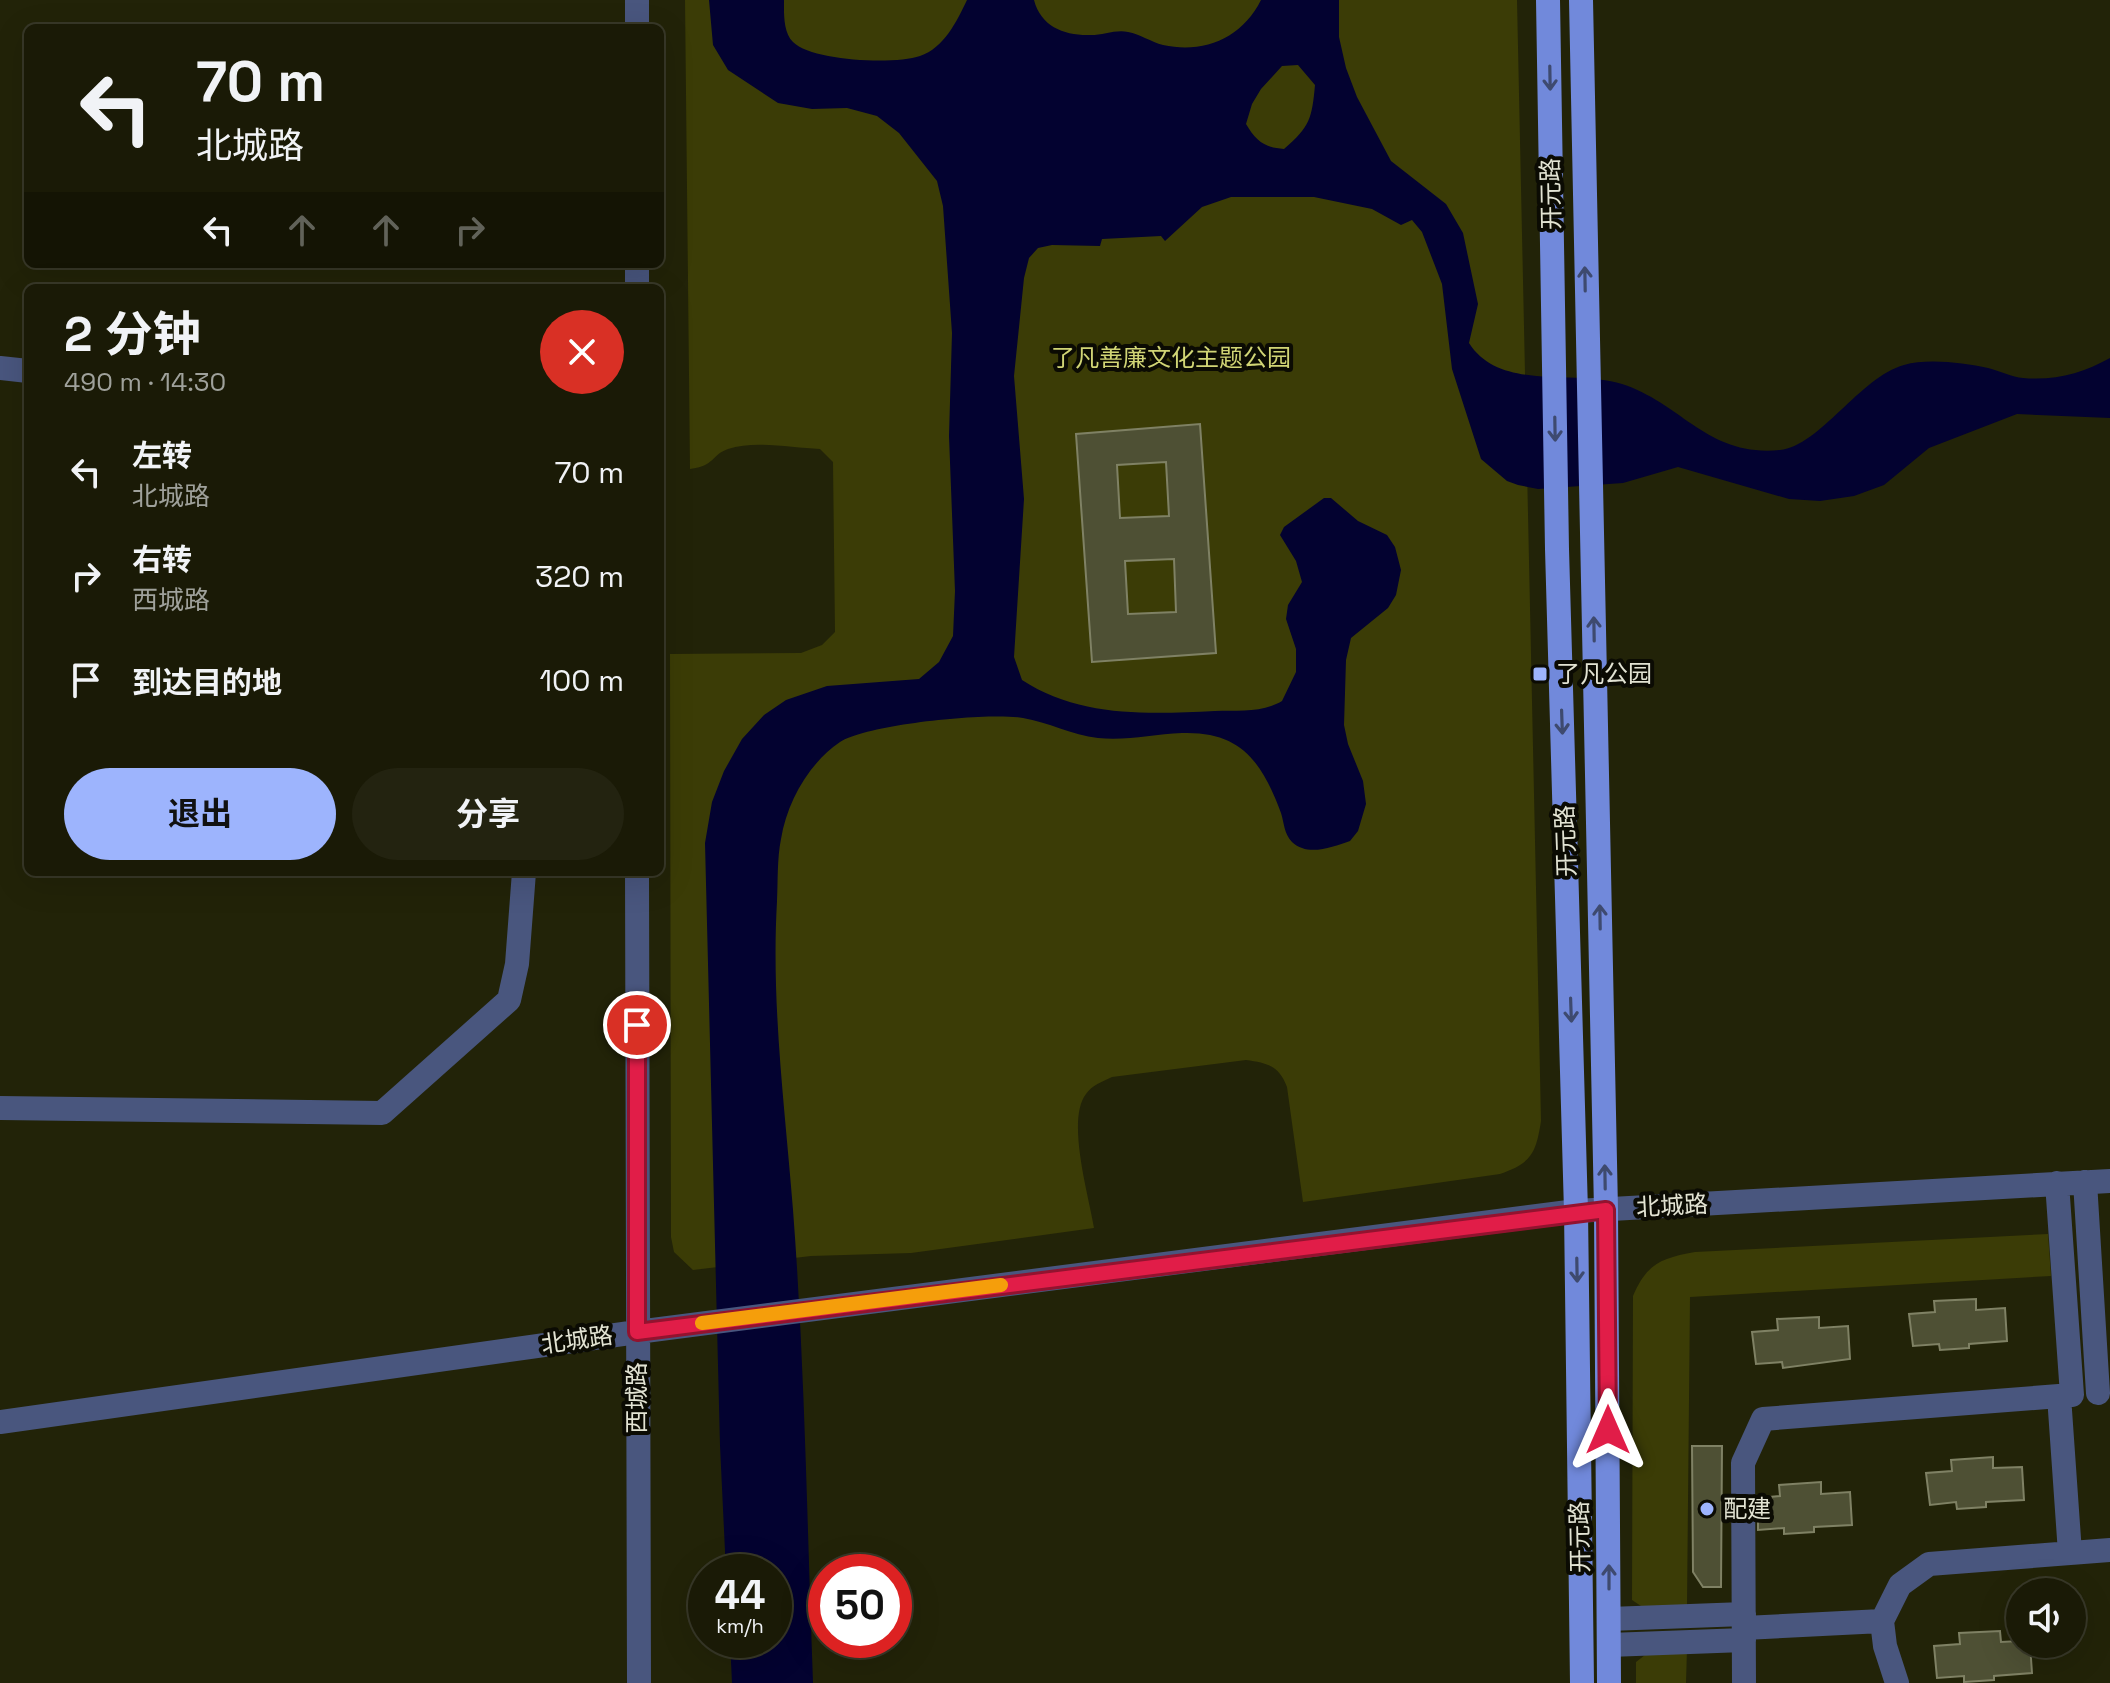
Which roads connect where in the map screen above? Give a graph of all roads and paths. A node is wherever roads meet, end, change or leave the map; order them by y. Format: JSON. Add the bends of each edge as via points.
{"nodes":[{"id":1,"x":637,"y":0,"type":"edge"},
{"id":2,"x":1548,"y":0,"type":"edge"},
{"id":3,"x":1581,"y":0,"type":"edge"},
{"id":4,"x":637,"y":24,"type":"edge"},
{"id":5,"x":0,"y":368,"type":"edge"},
{"id":6,"x":24,"y":371,"type":"edge"},
{"id":7,"x":524,"y":876,"type":"edge"},
{"id":8,"x":637,"y":876,"type":"edge"},
{"id":9,"x":0,"y":1108,"type":"edge"},
{"id":10,"x":2110,"y":1181,"type":"edge"},
{"id":11,"x":2085,"y":1182,"type":"junction"},
{"id":12,"x":2057,"y":1183,"type":"junction"},
{"id":13,"x":1606,"y":1210,"type":"junction"},
{"id":14,"x":1576,"y":1211,"type":"junction"},
{"id":15,"x":637,"y":1332,"type":"junction"},
{"id":16,"x":2104,"y":1393,"type":"edge"},
{"id":17,"x":2065,"y":1395,"type":"junction"},
{"id":18,"x":0,"y":1422,"type":"edge"},
{"id":19,"x":2110,"y":1550,"type":"edge"},
{"id":20,"x":2070,"y":1553,"type":"junction"},
{"id":21,"x":1609,"y":1619,"type":"junction"},
{"id":22,"x":1882,"y":1621,"type":"junction"},
{"id":23,"x":1744,"y":1628,"type":"junction"},
{"id":24,"x":1609,"y":1645,"type":"junction"},
{"id":25,"x":639,"y":1683,"type":"edge"},
{"id":26,"x":1582,"y":1683,"type":"edge"},
{"id":27,"x":1609,"y":1683,"type":"edge"},
{"id":28,"x":1744,"y":1683,"type":"edge"},
{"id":29,"x":1897,"y":1683,"type":"edge"}],
"edges":[{"from":1,"to":4,"type":"street"},
{"from":2,"to":14,"type":"main road","name":"开元路","one_way":true},
{"from":13,"to":3,"type":"main road","name":"开元路","one_way":true},
{"from":5,"to":6,"type":"street"},
{"from":7,"to":9,"type":"street","via":[[509,1000],[382,1113]]},
{"from":8,"to":15,"type":"street","name":"西城路"},
{"from":10,"to":11,"type":"street","name":"北城路"},
{"from":11,"to":12,"type":"street","name":"北城路"},
{"from":11,"to":16,"type":"street"},
{"from":12,"to":13,"type":"street","name":"北城路"},
{"from":12,"to":17,"type":"street"},
{"from":13,"to":14,"type":"street","name":"北城路"},
{"from":21,"to":13,"type":"main road","name":"开元路","one_way":true},
{"from":14,"to":15,"type":"street","name":"北城路"},
{"from":14,"to":26,"type":"main road","name":"开元路","one_way":true},
{"from":15,"to":18,"type":"street","name":"北城路"},
{"from":15,"to":25,"type":"street","name":"西城路"},
{"from":16,"to":17,"type":"street"},
{"from":17,"to":20,"type":"street"},
{"from":17,"to":23,"type":"street","via":[[1763,1419],[1743,1463]]},
{"from":19,"to":20,"type":"street"},
{"from":20,"to":22,"type":"street","via":[[1929,1564],[1900,1585]]},
{"from":21,"to":23,"type":"street"},
{"from":21,"to":24,"type":"main road","name":"开元路"},
{"from":22,"to":23,"type":"street"},
{"from":22,"to":29,"type":"street"},
{"from":23,"to":24,"type":"street"},
{"from":23,"to":28,"type":"street"},
{"from":24,"to":27,"type":"main road","name":"开元路"}]}
